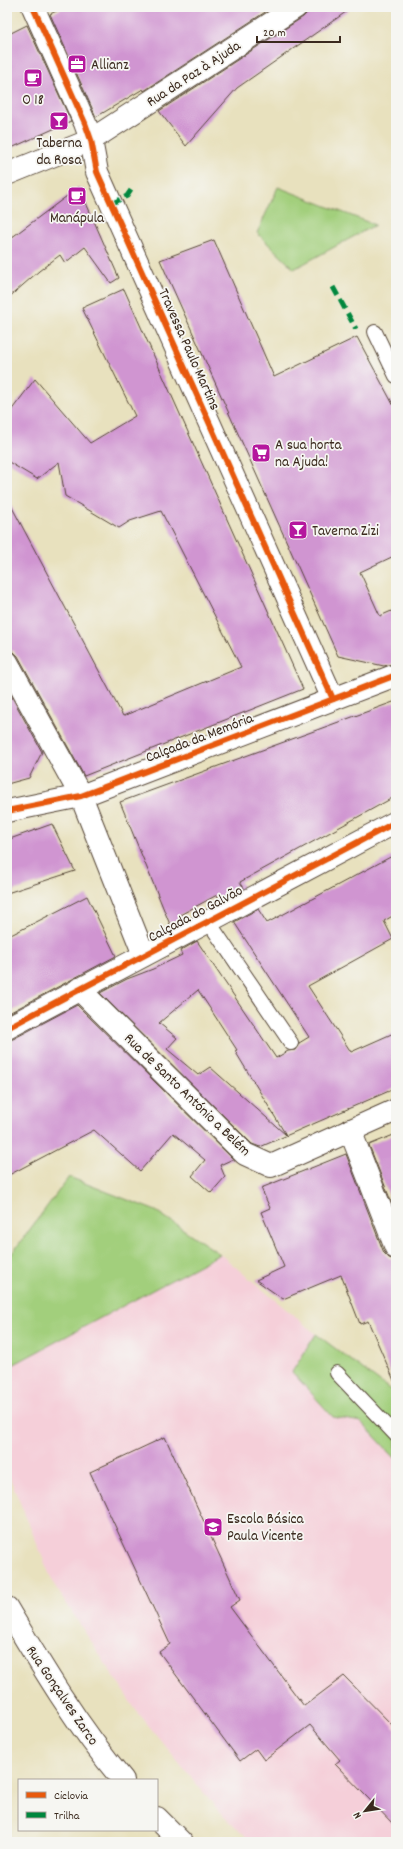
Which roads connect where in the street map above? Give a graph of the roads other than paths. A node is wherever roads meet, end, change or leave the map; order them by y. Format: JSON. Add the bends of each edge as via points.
{"nodes":[{"id":1,"x":33,"y":7,"type":"edge"},
{"id":2,"x":296,"y":7,"type":"edge"},
{"id":3,"x":91,"y":140,"type":"junction"},
{"id":4,"x":7,"y":174,"type":"edge"},
{"id":5,"x":375,"y":332,"type":"dead end"},
{"id":6,"x":396,"y":376,"type":"edge"},
{"id":7,"x":7,"y":662,"type":"edge"},
{"id":8,"x":396,"y":675,"type":"edge"},
{"id":9,"x":333,"y":699,"type":"junction"},
{"id":10,"x":81,"y":796,"type":"junction"},
{"id":11,"x":7,"y":811,"type":"edge"},
{"id":12,"x":396,"y":822,"type":"edge"},
{"id":13,"x":208,"y":921,"type":"junction"},
{"id":14,"x":144,"y":955,"type":"junction"},
{"id":15,"x":79,"y":989,"type":"junction"},
{"id":16,"x":7,"y":1028,"type":"edge"},
{"id":17,"x":291,"y":1043,"type":"dead end"},
{"id":18,"x":396,"y":1110,"type":"edge"},
{"id":19,"x":350,"y":1130,"type":"junction"},
{"id":20,"x":396,"y":1248,"type":"edge"},
{"id":21,"x":337,"y":1373,"type":"dead end"},
{"id":22,"x":396,"y":1435,"type":"edge"},
{"id":23,"x":7,"y":1608,"type":"edge"},
{"id":24,"x":123,"y":1779,"type":"edge"},
{"id":25,"x":158,"y":1819,"type":"edge"},
{"id":26,"x":181,"y":1842,"type":"edge"}],
"edges":[{"from":1,"to":3,"type":"street","name":"Travessa Paulo Martins"},
{"from":2,"to":3,"type":"street","name":"Rua da Paz à Ajuda"},
{"from":3,"to":4,"type":"street","name":"Rua da Paz à Ajuda"},
{"from":3,"to":9,"type":"street","name":"Travessa Paulo Martins","via":[[96,172]]},
{"from":5,"to":6,"type":"lane"},
{"from":7,"to":10,"type":"street"},
{"from":8,"to":9,"type":"street","name":"Calçada da Memória"},
{"from":9,"to":10,"type":"street","name":"Calçada da Memória"},
{"from":10,"to":11,"type":"street","name":"Calçada da Memória"},
{"from":10,"to":14,"type":"street"},
{"from":12,"to":13,"type":"street","name":"Calçada do Galvão"},
{"from":13,"to":14,"type":"street","name":"Calçada do Galvão"},
{"from":13,"to":17,"type":"lane"},
{"from":14,"to":15,"type":"street","name":"Calçada do Galvão"},
{"from":15,"to":16,"type":"street","name":"Calçada do Galvão"},
{"from":15,"to":19,"type":"street","name":"Rua de Santo António a Belém","via":[[245,1154],[271,1166]]},
{"from":18,"to":19,"type":"street","name":"Rua de Santo António a Belém"},
{"from":19,"to":20,"type":"street"},
{"from":21,"to":22,"type":"lane"},
{"from":23,"to":24,"type":"street","name":"Rua Gonçalves Zarco","via":[[77,1719]]},
{"from":25,"to":26,"type":"street"}]}
